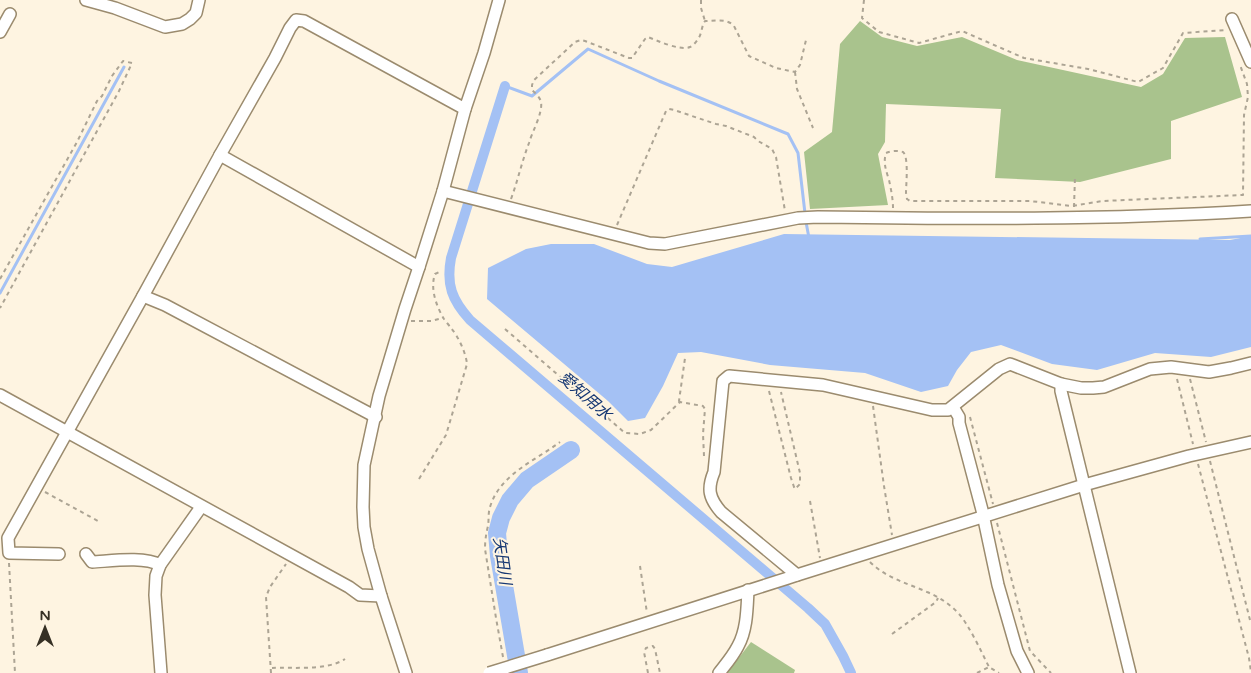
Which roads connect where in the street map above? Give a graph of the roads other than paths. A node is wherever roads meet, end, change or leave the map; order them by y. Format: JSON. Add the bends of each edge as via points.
{"nodes":[{"id":1,"x":86,"y":0,"type":"edge"},
{"id":2,"x":200,"y":0,"type":"edge"},
{"id":3,"x":499,"y":0,"type":"edge"},
{"id":4,"x":10,"y":14,"type":"dead end"},
{"id":5,"x":1232,"y":19,"type":"dead end"},
{"id":6,"x":0,"y":32,"type":"edge"},
{"id":7,"x":1246,"y":64,"type":"edge"},
{"id":8,"x":466,"y":109,"type":"junction"},
{"id":9,"x":220,"y":155,"type":"junction"},
{"id":10,"x":443,"y":191,"type":"junction"},
{"id":11,"x":1251,"y":211,"type":"edge"},
{"id":12,"x":419,"y":267,"type":"junction"},
{"id":13,"x":143,"y":296,"type":"junction"},
{"id":14,"x":1251,"y":363,"type":"edge"},
{"id":15,"x":1061,"y":384,"type":"junction"},
{"id":16,"x":0,"y":395,"type":"edge"},
{"id":17,"x":956,"y":403,"type":"junction"},
{"id":18,"x":376,"y":417,"type":"junction"},
{"id":19,"x":67,"y":432,"type":"junction"},
{"id":20,"x":1251,"y":442,"type":"edge"},
{"id":21,"x":1084,"y":485,"type":"junction"},
{"id":22,"x":202,"y":506,"type":"junction"},
{"id":23,"x":982,"y":516,"type":"junction"},
{"id":24,"x":59,"y":554,"type":"dead end"},
{"id":25,"x":86,"y":554,"type":"dead end"},
{"id":26,"x":160,"y":564,"type":"junction"},
{"id":27,"x":792,"y":576,"type":"junction"},
{"id":28,"x":748,"y":590,"type":"junction"},
{"id":29,"x":381,"y":596,"type":"junction"},
{"id":30,"x":161,"y":673,"type":"edge"},
{"id":31,"x":406,"y":673,"type":"edge"},
{"id":32,"x":489,"y":673,"type":"edge"},
{"id":33,"x":719,"y":673,"type":"edge"},
{"id":34,"x":1028,"y":673,"type":"edge"},
{"id":35,"x":1130,"y":673,"type":"edge"}],
"edges":[{"from":1,"to":2,"type":"street","via":[[165,27],[190,19],[196,13]]},
{"from":3,"to":8,"type":"street"},
{"from":4,"to":6,"type":"street"},
{"from":5,"to":7,"type":"street"},
{"from":8,"to":9,"type":"street","via":[[304,20],[296,20]]},
{"from":8,"to":10,"type":"street"},
{"from":9,"to":12,"type":"street"},
{"from":9,"to":13,"type":"street"},
{"from":10,"to":11,"type":"street","via":[[649,243],[665,244],[798,218],[1074,211],[1198,214]]},
{"from":10,"to":12,"type":"street"},
{"from":12,"to":18,"type":"street","via":[[379,396]]},
{"from":13,"to":18,"type":"street"},
{"from":13,"to":19,"type":"street"},
{"from":14,"to":15,"type":"street","via":[[1209,372],[1174,367],[1150,369],[1104,386],[1081,388]]},
{"from":15,"to":17,"type":"street","via":[[1010,364]]},
{"from":15,"to":21,"type":"street"},
{"from":16,"to":19,"type":"street"},
{"from":17,"to":23,"type":"street"},
{"from":17,"to":27,"type":"street","via":[[948,410],[932,410],[823,385],[729,376],[723,381],[710,494],[722,512]]},
{"from":18,"to":29,"type":"street","via":[[364,465],[363,507],[368,549]]},
{"from":19,"to":22,"type":"street"},
{"from":19,"to":24,"type":"street","via":[[8,538],[9,554]]},
{"from":20,"to":21,"type":"street"},
{"from":21,"to":23,"type":"street"},
{"from":21,"to":35,"type":"street"},
{"from":22,"to":26,"type":"street"},
{"from":22,"to":29,"type":"street","via":[[360,595]]},
{"from":23,"to":27,"type":"street"},
{"from":23,"to":34,"type":"street","via":[[1017,651]]},
{"from":25,"to":26,"type":"street","via":[[92,562],[142,560]]},
{"from":26,"to":30,"type":"street","via":[[156,595]]},
{"from":27,"to":28,"type":"street"},
{"from":28,"to":32,"type":"street","bridge":true},
{"from":28,"to":33,"type":"street","via":[[739,645]]},
{"from":29,"to":31,"type":"street"}]}
